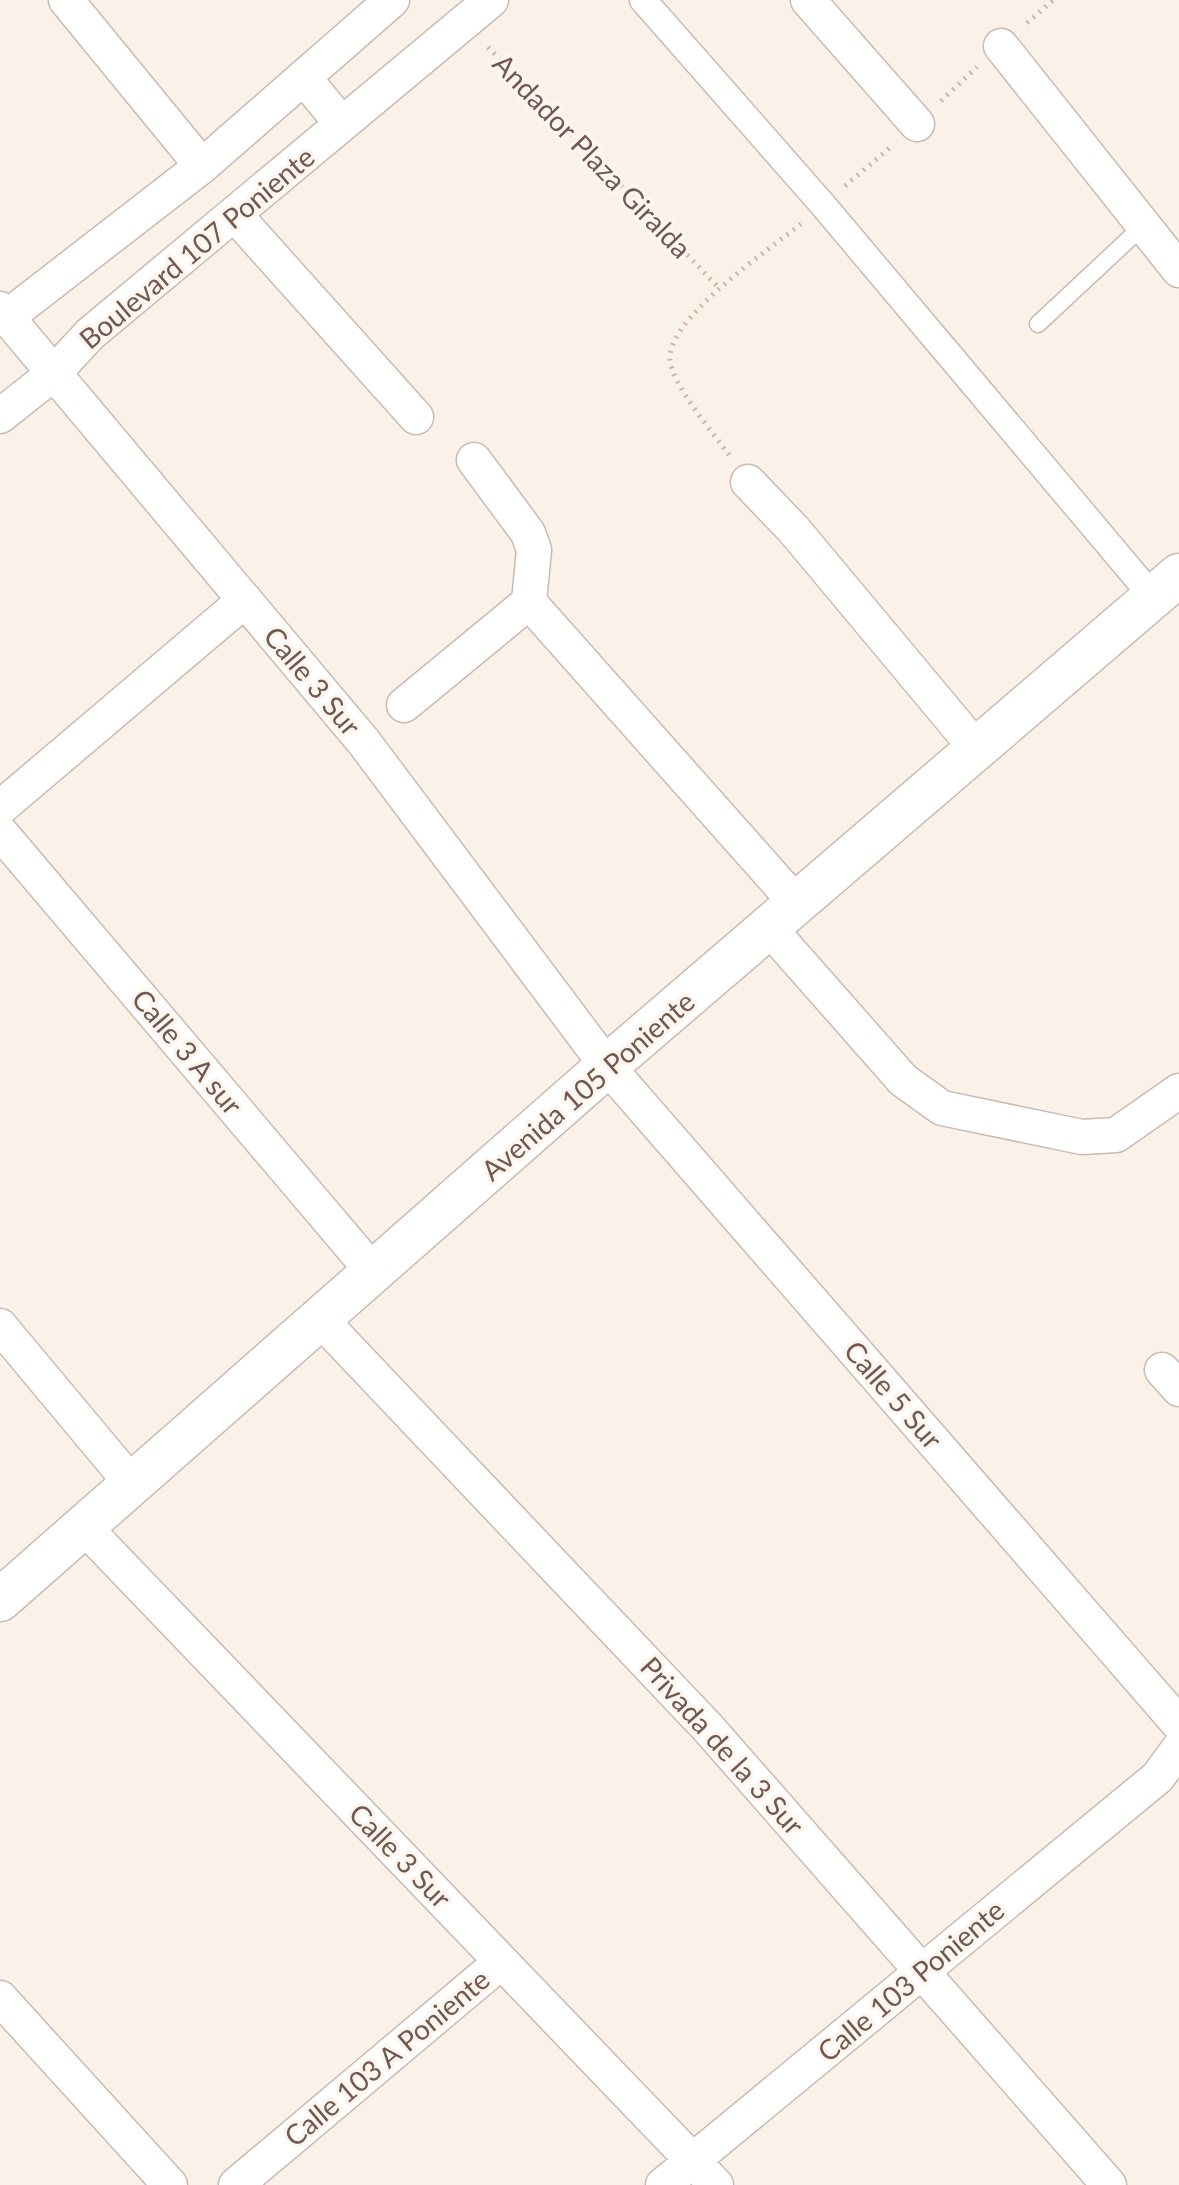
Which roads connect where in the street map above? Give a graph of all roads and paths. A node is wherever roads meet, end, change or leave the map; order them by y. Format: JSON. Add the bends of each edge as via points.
{"nodes":[{"id":1,"x":66,"y":0,"type":"edge"},
{"id":2,"x":392,"y":0,"type":"edge"},
{"id":3,"x":491,"y":0,"type":"edge"},
{"id":4,"x":643,"y":0,"type":"edge"},
{"id":5,"x":808,"y":0,"type":"edge"},
{"id":6,"x":465,"y":23,"type":"junction"},
{"id":7,"x":1001,"y":46,"type":"dead end"},
{"id":8,"x":304,"y":78,"type":"junction"},
{"id":9,"x":342,"y":124,"type":"junction"},
{"id":10,"x":917,"y":124,"type":"dead end"},
{"id":11,"x":202,"y":166,"type":"junction"},
{"id":12,"x":823,"y":205,"type":"junction"},
{"id":13,"x":235,"y":215,"type":"junction"},
{"id":14,"x":1144,"y":225,"type":"junction"},
{"id":15,"x":1179,"y":270,"type":"edge"},
{"id":16,"x":720,"y":289,"type":"junction"},
{"id":17,"x":4,"y":313,"type":"edge"},
{"id":18,"x":1038,"y":324,"type":"dead end"},
{"id":19,"x":53,"y":374,"type":"junction"},
{"id":20,"x":0,"y":416,"type":"edge"},
{"id":21,"x":416,"y":417,"type":"dead end"},
{"id":22,"x":474,"y":460,"type":"dead end"},
{"id":23,"x":748,"y":482,"type":"joint"},
{"id":24,"x":1166,"y":586,"type":"edge"},
{"id":25,"x":245,"y":600,"type":"junction"},
{"id":26,"x":529,"y":602,"type":"junction"},
{"id":27,"x":404,"y":705,"type":"dead end"},
{"id":28,"x":976,"y":748,"type":"junction"},
{"id":29,"x":0,"y":808,"type":"edge"},
{"id":30,"x":0,"y":832,"type":"edge"},
{"id":31,"x":784,"y":917,"type":"junction"},
{"id":32,"x":607,"y":1066,"type":"junction"},
{"id":33,"x":1179,"y":1091,"type":"edge"},
{"id":34,"x":374,"y":1273,"type":"junction"},
{"id":35,"x":321,"y":1320,"type":"junction"},
{"id":36,"x":0,"y":1326,"type":"edge"},
{"id":37,"x":132,"y":1484,"type":"junction"},
{"id":38,"x":84,"y":1527,"type":"junction"},
{"id":39,"x":0,"y":1600,"type":"edge"},
{"id":40,"x":1179,"y":1724,"type":"edge"},
{"id":41,"x":1179,"y":1748,"type":"edge"},
{"id":42,"x":1169,"y":1775,"type":"edge"},
{"id":43,"x":501,"y":1962,"type":"junction"},
{"id":44,"x":922,"y":1971,"type":"junction"},
{"id":45,"x":0,"y":1998,"type":"edge"},
{"id":46,"x":704,"y":2173,"type":"edge"},
{"id":47,"x":170,"y":2185,"type":"edge"},
{"id":48,"x":236,"y":2185,"type":"edge"},
{"id":49,"x":663,"y":2185,"type":"edge"},
{"id":50,"x":1109,"y":2185,"type":"edge"}],
"edges":[{"from":1,"to":11,"type":"street"},
{"from":2,"to":8,"type":"street"},
{"from":3,"to":6,"type":"street","name":"Boulevard 107 Poniente"},
{"from":4,"to":12,"type":"street"},
{"from":5,"to":10,"type":"street"},
{"from":6,"to":9,"type":"street","name":"Boulevard 107 Poniente"},
{"from":6,"to":16,"type":"path","name":"Andador Plaza Giralda"},
{"from":7,"to":14,"type":"street"},
{"from":8,"to":9,"type":"street"},
{"from":8,"to":11,"type":"street"},
{"from":9,"to":13,"type":"street","name":"Boulevard 107 Poniente"},
{"from":11,"to":17,"type":"street"},
{"from":12,"to":16,"type":"path"},
{"from":12,"to":24,"type":"street"},
{"from":13,"to":19,"type":"street","name":"Boulevard 107 Poniente","via":[[90,334]]},
{"from":13,"to":21,"type":"street"},
{"from":14,"to":15,"type":"street"},
{"from":14,"to":18,"type":"lane"},
{"from":16,"to":23,"type":"path","via":[[679,331],[670,361],[676,378]]},
{"from":17,"to":19,"type":"street","name":"Calle 3 Sur"},
{"from":19,"to":20,"type":"street","name":"Boulevard 107 Poniente"},
{"from":19,"to":25,"type":"street","name":"Calle 3 Sur"},
{"from":22,"to":26,"type":"street","via":[[528,533],[534,550]]},
{"from":23,"to":28,"type":"street"},
{"from":24,"to":28,"type":"street","name":"Avenida 105 Poniente"},
{"from":25,"to":29,"type":"street"},
{"from":25,"to":32,"type":"street","name":"Calle 3 Sur","via":[[363,741]]},
{"from":26,"to":27,"type":"street"},
{"from":26,"to":31,"type":"street"},
{"from":28,"to":31,"type":"street","name":"Avenida 105 Poniente"},
{"from":30,"to":34,"type":"street","name":"Calle 3 A sur"},
{"from":31,"to":32,"type":"street","name":"Avenida 105 Poniente"},
{"from":31,"to":33,"type":"street","via":[[903,1080],[942,1108],[1082,1137],[1116,1135]]},
{"from":32,"to":34,"type":"street","name":"Avenida 105 Poniente"},
{"from":32,"to":40,"type":"street","name":"Calle 5 Sur"},
{"from":34,"to":35,"type":"street","name":"Avenida 105 Poniente"},
{"from":35,"to":37,"type":"street","name":"Avenida 105 Poniente"},
{"from":35,"to":44,"type":"street","name":"Privada de la 3 Sur","via":[[709,1729]]},
{"from":36,"to":37,"type":"street"},
{"from":37,"to":38,"type":"street","name":"Avenida 105 Poniente"},
{"from":38,"to":39,"type":"street","name":"Avenida 105 Poniente"},
{"from":38,"to":43,"type":"street","name":"Calle 3 Sur"},
{"from":41,"to":42,"type":"street","name":"Calle 103 Poniente"},
{"from":42,"to":44,"type":"street","name":"Calle 103 Poniente"},
{"from":43,"to":46,"type":"street","name":"Calle 3 Sur"},
{"from":43,"to":48,"type":"street","name":"Calle 103 A Poniente"},
{"from":44,"to":46,"type":"street","name":"Calle 103 Poniente"},
{"from":44,"to":50,"type":"street","name":"Privada de la 3 Sur"},
{"from":45,"to":47,"type":"street"},
{"from":46,"to":49,"type":"street","name":"Calle 103 Poniente"}]}
